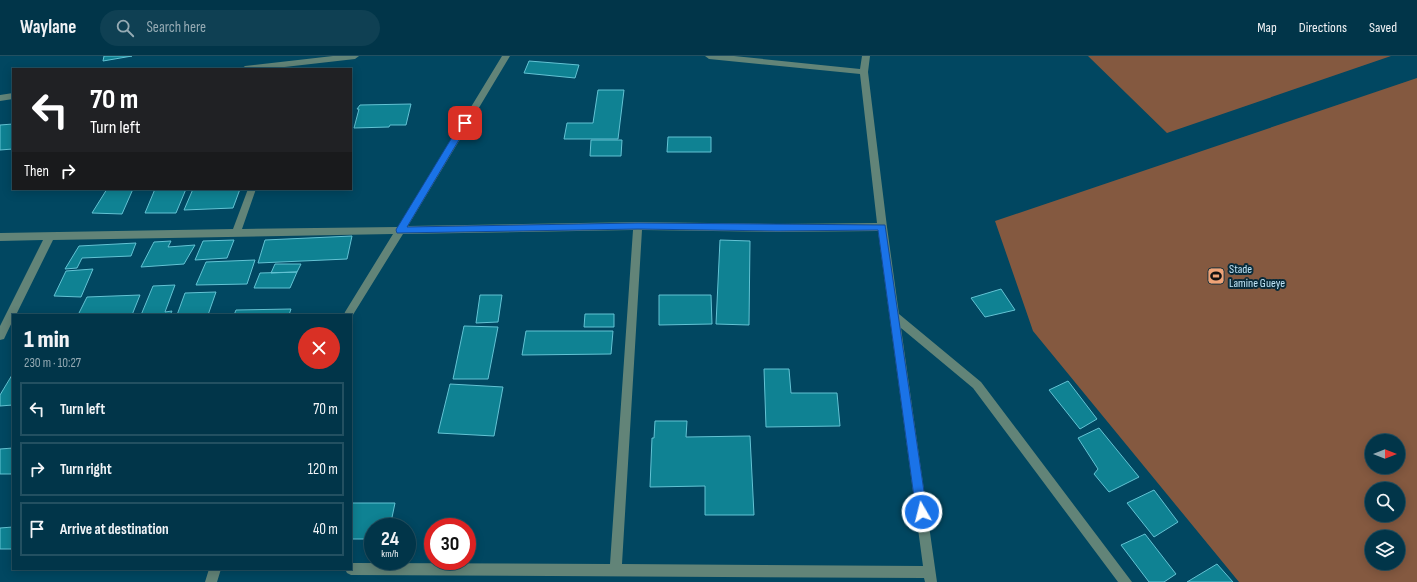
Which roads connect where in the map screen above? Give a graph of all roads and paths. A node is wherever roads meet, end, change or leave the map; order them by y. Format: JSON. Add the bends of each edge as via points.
{"nodes":[{"id":1,"x":355,"y":56,"type":"edge"},
{"id":2,"x":506,"y":56,"type":"edge"},
{"id":3,"x":709,"y":56,"type":"edge"},
{"id":4,"x":866,"y":56,"type":"edge"},
{"id":5,"x":297,"y":66,"type":"edge"},
{"id":6,"x":262,"y":68,"type":"edge"},
{"id":7,"x":864,"y":72,"type":"junction"},
{"id":8,"x":12,"y":96,"type":"edge"},
{"id":9,"x":0,"y":98,"type":"edge"},
{"id":10,"x":252,"y":190,"type":"edge"},
{"id":11,"x":638,"y":226,"type":"junction"},
{"id":12,"x":882,"y":227,"type":"junction"},
{"id":13,"x":400,"y":230,"type":"junction"},
{"id":14,"x":236,"y":233,"type":"junction"},
{"id":15,"x":50,"y":236,"type":"junction"},
{"id":16,"x":0,"y":237,"type":"edge"},
{"id":17,"x":350,"y":314,"type":"edge"},
{"id":18,"x":893,"y":315,"type":"junction"},
{"id":19,"x":0,"y":336,"type":"edge"},
{"id":20,"x":352,"y":569,"type":"edge"},
{"id":21,"x":215,"y":570,"type":"edge"},
{"id":22,"x":616,"y":570,"type":"junction"},
{"id":23,"x":931,"y":577,"type":"edge"},
{"id":24,"x":211,"y":582,"type":"edge"},
{"id":25,"x":1126,"y":582,"type":"edge"}],
"edges":[{"from":1,"to":5,"type":"street"},
{"from":2,"to":13,"type":"street"},
{"from":3,"to":7,"type":"street"},
{"from":4,"to":7,"type":"street"},
{"from":5,"to":6,"type":"street"},
{"from":7,"to":12,"type":"street"},
{"from":8,"to":9,"type":"street"},
{"from":10,"to":14,"type":"street"},
{"from":11,"to":12,"type":"street"},
{"from":11,"to":13,"type":"street"},
{"from":11,"to":22,"type":"street"},
{"from":12,"to":18,"type":"street"},
{"from":13,"to":14,"type":"street"},
{"from":13,"to":17,"type":"street"},
{"from":14,"to":15,"type":"street"},
{"from":15,"to":16,"type":"street"},
{"from":15,"to":19,"type":"street"},
{"from":18,"to":23,"type":"street"},
{"from":18,"to":25,"type":"street","via":[[977,385]]},
{"from":20,"to":22,"type":"street"},
{"from":21,"to":24,"type":"street"},
{"from":22,"to":23,"type":"street"}]}
